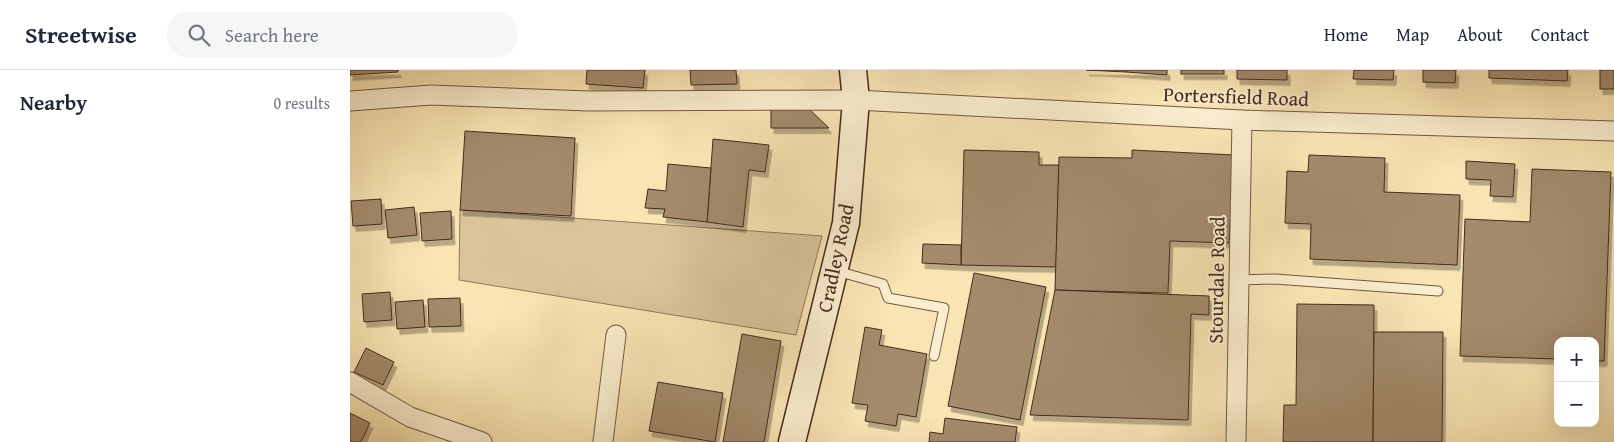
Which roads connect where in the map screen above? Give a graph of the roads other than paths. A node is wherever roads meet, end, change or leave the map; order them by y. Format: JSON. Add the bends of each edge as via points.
{"nodes":[{"id":1,"x":853,"y":70,"type":"edge"},
{"id":2,"x":856,"y":100,"type":"junction"},
{"id":3,"x":350,"y":101,"type":"edge"},
{"id":4,"x":1242,"y":120,"type":"junction"},
{"id":5,"x":1614,"y":131,"type":"edge"},
{"id":6,"x":834,"y":270,"type":"junction"},
{"id":7,"x":1239,"y":280,"type":"junction"},
{"id":8,"x":1438,"y":291,"type":"dead end"},
{"id":9,"x":616,"y":335,"type":"dead end"},
{"id":10,"x":934,"y":356,"type":"dead end"},
{"id":11,"x":350,"y":382,"type":"edge"},
{"id":12,"x":482,"y":442,"type":"edge"},
{"id":13,"x":603,"y":442,"type":"edge"},
{"id":14,"x":792,"y":442,"type":"edge"},
{"id":15,"x":1236,"y":442,"type":"edge"}],
"edges":[{"from":1,"to":2,"type":"main road","name":"Cradley Road"},
{"from":2,"to":3,"type":"street","name":"Portersfield Road","via":[[589,101],[431,95]]},
{"from":2,"to":4,"type":"street","name":"Portersfield Road"},
{"from":2,"to":6,"type":"main road","name":"Cradley Road","via":[[846,222]]},
{"from":4,"to":5,"type":"street","name":"Portersfield Road"},
{"from":4,"to":7,"type":"street","name":"Stourdale Road"},
{"from":6,"to":10,"type":"lane","via":[[883,284],[888,298],[944,308]]},
{"from":6,"to":14,"type":"main road","name":"Cradley Road"},
{"from":7,"to":8,"type":"lane","via":[[1275,279]]},
{"from":7,"to":15,"type":"street","name":"Stourdale Road"},
{"from":9,"to":13,"type":"street"},
{"from":11,"to":12,"type":"street","via":[[410,417]]}]}
